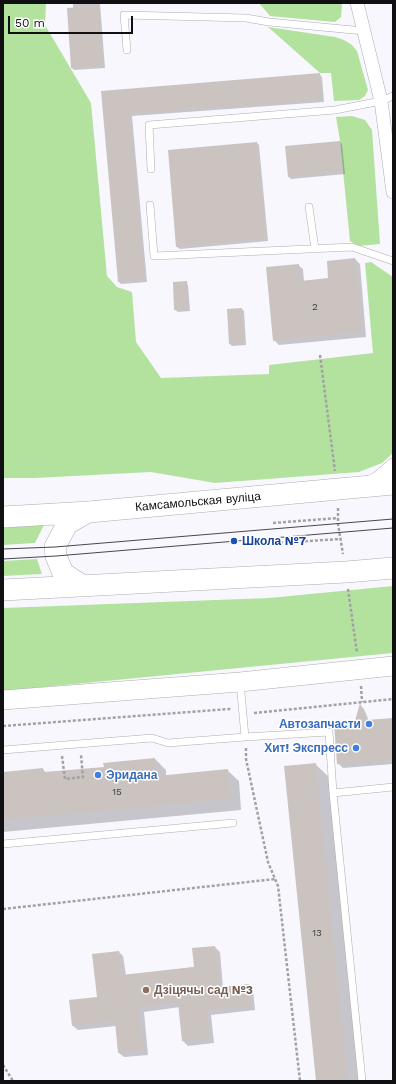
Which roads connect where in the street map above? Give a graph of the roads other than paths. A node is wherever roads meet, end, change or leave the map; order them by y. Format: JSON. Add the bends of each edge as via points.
{"nodes":[{"id":1,"x":357,"y":3,"type":"edge"},
{"id":2,"x":364,"y":31,"type":"junction"},
{"id":3,"x":127,"y":50,"type":"dead end"},
{"id":4,"x":387,"y":98,"type":"edge"},
{"id":5,"x":151,"y":169,"type":"dead end"},
{"id":6,"x":393,"y":192,"type":"edge"},
{"id":7,"x":150,"y":205,"type":"dead end"},
{"id":8,"x":309,"y":207,"type":"dead end"},
{"id":9,"x":315,"y":249,"type":"junction"},
{"id":10,"x":393,"y":261,"type":"edge"},
{"id":11,"x":393,"y":465,"type":"edge"},
{"id":12,"x":393,"y":484,"type":"edge"},
{"id":13,"x":361,"y":487,"type":"junction"},
{"id":14,"x":89,"y":512,"type":"junction"},
{"id":15,"x":3,"y":517,"type":"edge"},
{"id":16,"x":393,"y":568,"type":"edge"},
{"id":17,"x":83,"y":586,"type":"junction"},
{"id":18,"x":3,"y":590,"type":"edge"},
{"id":19,"x":393,"y":666,"type":"edge"},
{"id":20,"x":240,"y":682,"type":"junction"},
{"id":21,"x":3,"y":700,"type":"edge"},
{"id":22,"x":245,"y":737,"type":"junction"},
{"id":23,"x":3,"y":750,"type":"edge"},
{"id":24,"x":393,"y":787,"type":"edge"},
{"id":25,"x":333,"y":792,"type":"junction"},
{"id":26,"x":233,"y":823,"type":"dead end"},
{"id":27,"x":3,"y":844,"type":"edge"},
{"id":28,"x":362,"y":1081,"type":"edge"}],
"edges":[{"from":1,"to":2,"type":"street"},
{"from":2,"to":3,"type":"lane","via":[[246,18],[124,15]]},
{"from":2,"to":4,"type":"street"},
{"from":4,"to":5,"type":"lane","via":[[335,110],[149,125]]},
{"from":4,"to":6,"type":"street"},
{"from":7,"to":9,"type":"lane","via":[[154,256]]},
{"from":8,"to":9,"type":"lane"},
{"from":9,"to":10,"type":"lane","via":[[352,247]]},
{"from":11,"to":13,"type":"street","via":[[378,478]]},
{"from":12,"to":13,"type":"main road","name":"Камсамольская вуліца"},
{"from":13,"to":14,"type":"main road","name":"Камсамольская вуліца"},
{"from":14,"to":15,"type":"main road","name":"Камсамольская вуліца"},
{"from":14,"to":17,"type":"main road","via":[[67,524],[55,547],[63,573]]},
{"from":16,"to":17,"type":"main road"},
{"from":17,"to":18,"type":"main road"},
{"from":19,"to":20,"type":"street"},
{"from":20,"to":21,"type":"street"},
{"from":20,"to":22,"type":"lane"},
{"from":22,"to":23,"type":"lane","via":[[168,743],[152,738]]},
{"from":22,"to":25,"type":"lane","via":[[328,732]]},
{"from":24,"to":25,"type":"lane"},
{"from":25,"to":28,"type":"lane"},
{"from":26,"to":27,"type":"lane"}]}
